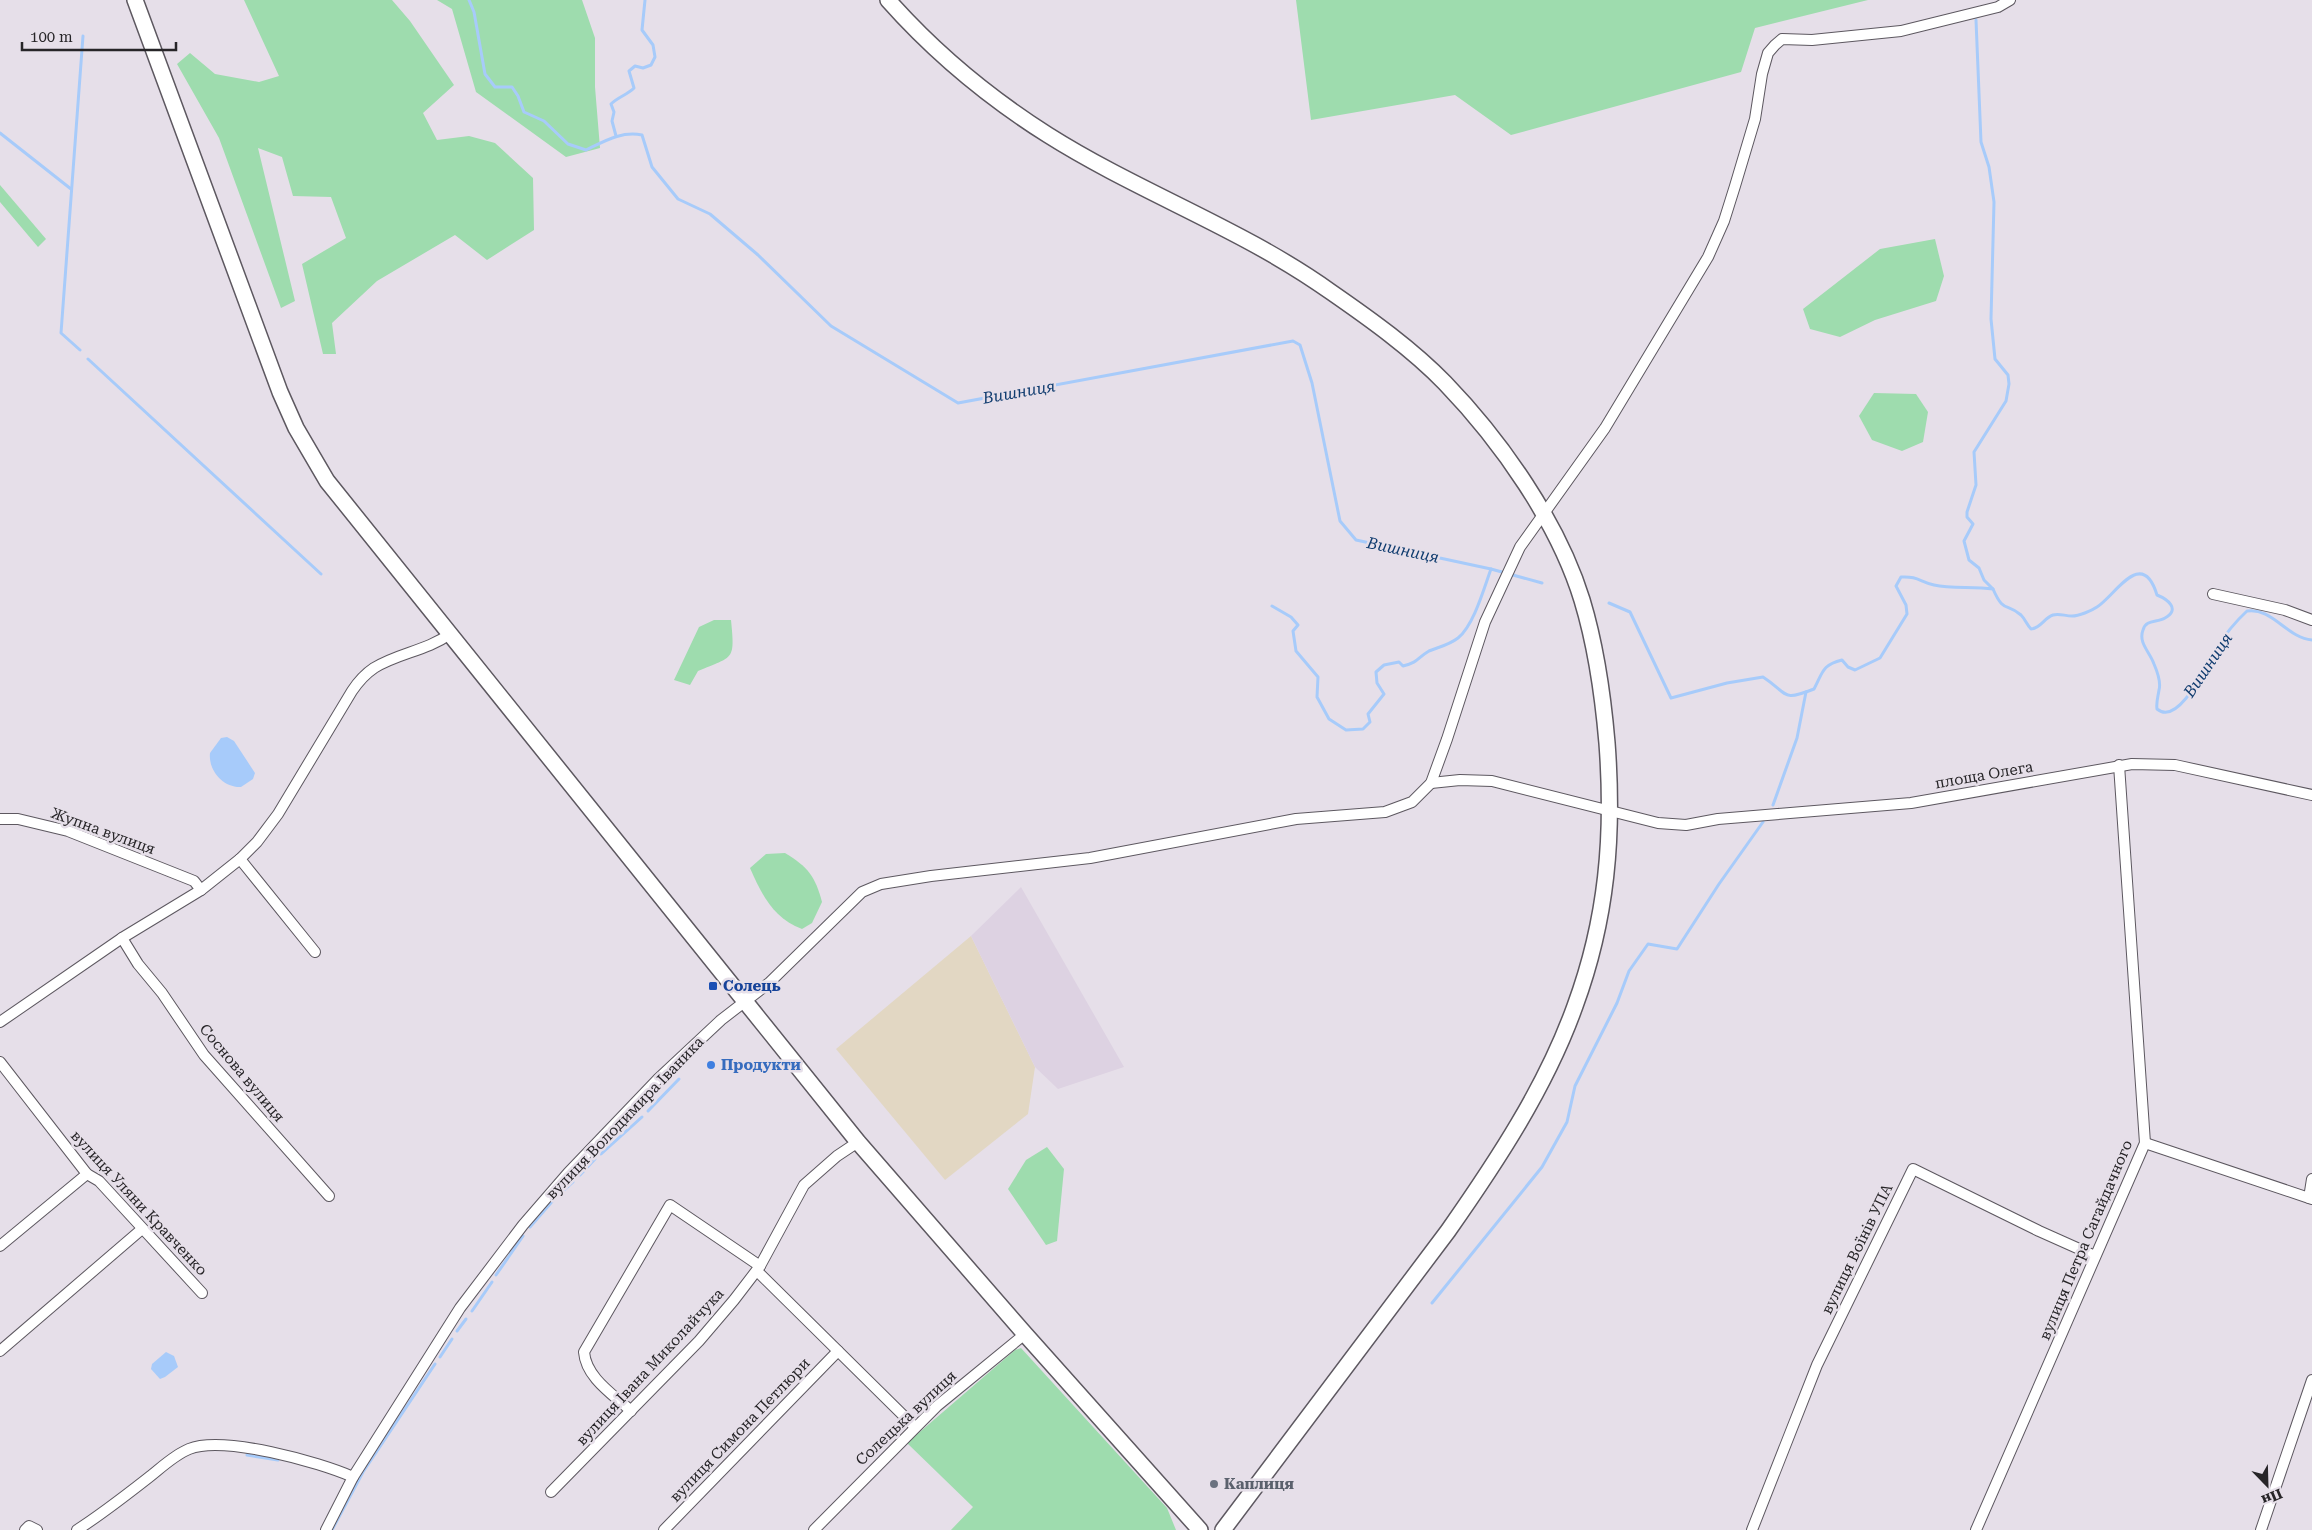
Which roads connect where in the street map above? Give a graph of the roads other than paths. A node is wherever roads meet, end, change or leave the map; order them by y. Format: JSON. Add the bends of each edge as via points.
{"nodes":[{"id":1,"x":135,"y":0,"type":"edge"},
{"id":2,"x":888,"y":0,"type":"edge"},
{"id":3,"x":2010,"y":0,"type":"edge"},
{"id":4,"x":1544,"y":513,"type":"junction"},
{"id":5,"x":2212,"y":594,"type":"dead end"},
{"id":6,"x":2312,"y":620,"type":"edge"},
{"id":7,"x":450,"y":634,"type":"junction"},
{"id":8,"x":2119,"y":765,"type":"junction"},
{"id":9,"x":1431,"y":783,"type":"junction"},
{"id":10,"x":2312,"y":795,"type":"edge"},
{"id":11,"x":1611,"y":812,"type":"junction"},
{"id":12,"x":0,"y":819,"type":"edge"},
{"id":13,"x":240,"y":859,"type":"junction"},
{"id":14,"x":201,"y":890,"type":"junction"},
{"id":15,"x":122,"y":938,"type":"junction"},
{"id":16,"x":314,"y":952,"type":"dead end"},
{"id":17,"x":745,"y":1001,"type":"junction"},
{"id":18,"x":0,"y":1022,"type":"edge"},
{"id":19,"x":0,"y":1062,"type":"edge"},
{"id":20,"x":858,"y":1142,"type":"junction"},
{"id":21,"x":2145,"y":1143,"type":"junction"},
{"id":22,"x":87,"y":1174,"type":"junction"},
{"id":23,"x":2312,"y":1179,"type":"edge"},
{"id":24,"x":329,"y":1196,"type":"dead end"},
{"id":25,"x":2310,"y":1198,"type":"edge"},
{"id":26,"x":142,"y":1229,"type":"junction"},
{"id":27,"x":0,"y":1246,"type":"edge"},
{"id":28,"x":2095,"y":1256,"type":"junction"},
{"id":29,"x":759,"y":1268,"type":"junction"},
{"id":30,"x":202,"y":1293,"type":"dead end"},
{"id":31,"x":1025,"y":1334,"type":"junction"},
{"id":32,"x":0,"y":1351,"type":"edge"},
{"id":33,"x":838,"y":1351,"type":"junction"},
{"id":34,"x":2312,"y":1380,"type":"edge"},
{"id":35,"x":631,"y":1411,"type":"junction"},
{"id":36,"x":915,"y":1427,"type":"junction"},
{"id":37,"x":353,"y":1477,"type":"junction"},
{"id":38,"x":551,"y":1492,"type":"dead end"},
{"id":39,"x":1181,"y":1509,"type":"junction"},
{"id":40,"x":25,"y":1530,"type":"edge"},
{"id":41,"x":36,"y":1530,"type":"edge"},
{"id":42,"x":77,"y":1530,"type":"edge"},
{"id":43,"x":326,"y":1530,"type":"edge"},
{"id":44,"x":664,"y":1530,"type":"edge"},
{"id":45,"x":814,"y":1530,"type":"edge"},
{"id":46,"x":1186,"y":1530,"type":"edge"},
{"id":47,"x":1200,"y":1530,"type":"edge"},
{"id":48,"x":1223,"y":1530,"type":"edge"},
{"id":49,"x":1752,"y":1530,"type":"edge"},
{"id":50,"x":1976,"y":1530,"type":"edge"},
{"id":51,"x":2261,"y":1530,"type":"edge"}],
"edges":[{"from":1,"to":7,"type":"main road","via":[[261,343],[296,428],[328,481]]},
{"from":2,"to":4,"type":"main road","via":[[936,50],[995,100],[1051,137],[1255,244],[1330,291],[1395,340],[1444,382],[1478,420]]},
{"from":3,"to":4,"type":"street","via":[[1998,7],[1901,32],[1812,40],[1782,39],[1774,45],[1762,74],[1741,167],[1724,221],[1708,257],[1605,428]]},
{"from":4,"to":9,"type":"street","via":[[1520,547],[1485,622]]},
{"from":4,"to":11,"type":"main road","via":[[1568,562],[1590,630],[1605,720]]},
{"from":5,"to":6,"type":"street","via":[[2285,610]]},
{"from":7,"to":13,"type":"street","via":[[430,647],[382,664],[359,682],[278,814]]},
{"from":7,"to":17,"type":"main road"},
{"from":8,"to":10,"type":"street","name":"площа Олега","via":[[2175,766]]},
{"from":8,"to":11,"type":"street","name":"площа Олега","via":[[1911,803],[1718,818],[1686,824],[1658,823]]},
{"from":8,"to":21,"type":"street","name":"вулиця Петра Сагайдачного"},
{"from":9,"to":11,"type":"street","name":"площа Олега","via":[[1492,781]]},
{"from":9,"to":17,"type":"street","name":"вулиця Володимира Іваника","via":[[1412,802],[1385,812],[1296,820],[1090,858],[881,884],[862,892],[845,906],[769,983]]},
{"from":11,"to":48,"type":"main road","via":[[1609,862],[1590,960],[1574,1009],[1539,1088],[1483,1182],[1448,1231]]},
{"from":12,"to":14,"type":"street","name":"Жупна вулиця","via":[[18,819],[68,831],[194,881]]},
{"from":13,"to":14,"type":"street"},
{"from":13,"to":16,"type":"street"},
{"from":14,"to":15,"type":"street"},
{"from":15,"to":18,"type":"street"},
{"from":15,"to":24,"type":"street","name":"Соснова вулиця","via":[[204,1055]]},
{"from":17,"to":20,"type":"main road"},
{"from":17,"to":37,"type":"street","name":"вулиця Володимира Іваника","via":[[658,1079],[523,1225],[460,1308]]},
{"from":19,"to":22,"type":"street","name":"вулиця Уляни Кравченко"},
{"from":20,"to":29,"type":"street","name":"вулиця Івана Миколайчука","via":[[804,1185]]},
{"from":20,"to":31,"type":"main road"},
{"from":21,"to":25,"type":"street"},
{"from":21,"to":28,"type":"street","name":"вулиця Петра Сагайдачного"},
{"from":22,"to":26,"type":"street","name":"вулиця Уляни Кравченко","via":[[99,1181]]},
{"from":22,"to":27,"type":"street"},
{"from":23,"to":25,"type":"street"},
{"from":26,"to":30,"type":"street","name":"вулиця Уляни Кравченко"},
{"from":26,"to":32,"type":"street"},
{"from":28,"to":49,"type":"street","name":"вулиця Воїнів УПА","via":[[1913,1169],[1817,1365]]},
{"from":28,"to":50,"type":"street","name":"вулиця Петра Сагайдачного"},
{"from":29,"to":33,"type":"street"},
{"from":29,"to":35,"type":"street","name":"вулиця Івана Миколайчука","via":[[699,1341]]},
{"from":29,"to":35,"type":"street","via":[[670,1206],[584,1352],[585,1362],[598,1381]]},
{"from":31,"to":36,"type":"street","name":"Солецька вулиця"},
{"from":31,"to":39,"type":"main road"},
{"from":33,"to":36,"type":"street"},
{"from":33,"to":44,"type":"street","name":"вулиця Симона Петлюри"},
{"from":34,"to":51,"type":"street"},
{"from":35,"to":38,"type":"street","name":"вулиця Івана Миколайчука"},
{"from":36,"to":45,"type":"street","name":"Солецька вулиця"},
{"from":37,"to":42,"type":"street","via":[[318,1464],[234,1445],[201,1445],[182,1453]]},
{"from":37,"to":43,"type":"street","name":"вулиця Володимира Іваника"},
{"from":39,"to":46,"type":"main road"},
{"from":39,"to":47,"type":"main road"},
{"from":40,"to":41,"type":"street","via":[[29,1526]]}]}
